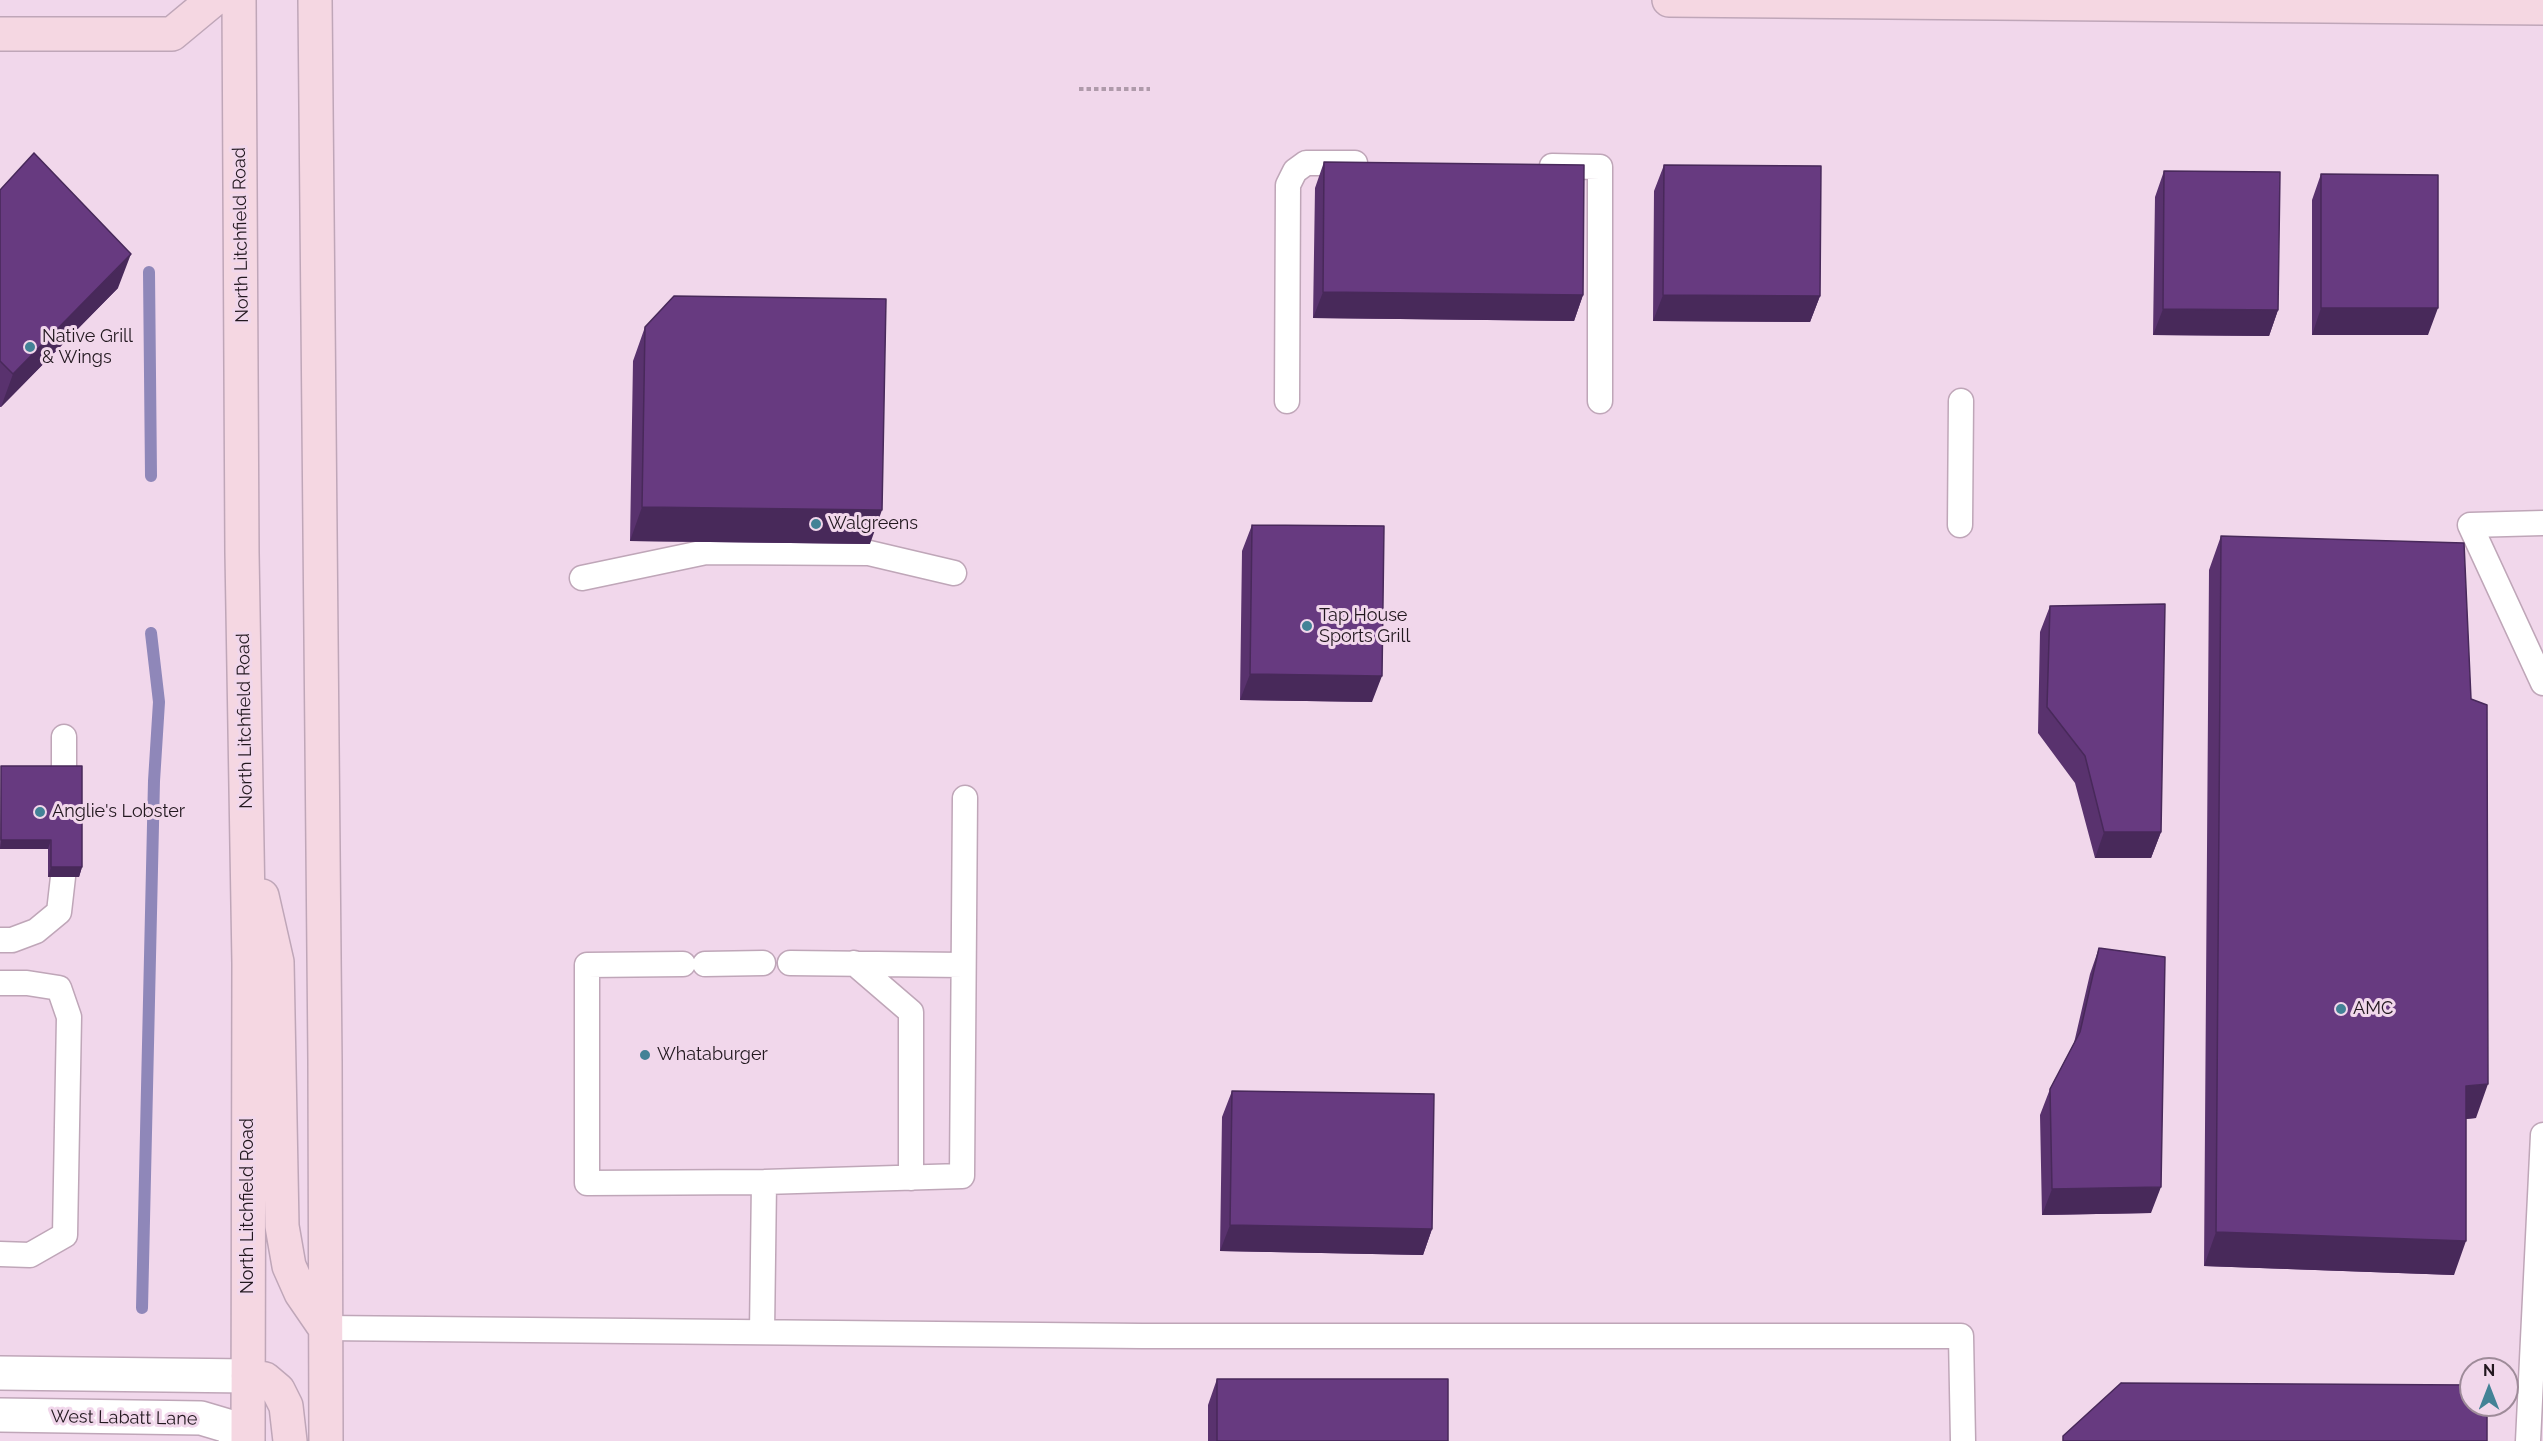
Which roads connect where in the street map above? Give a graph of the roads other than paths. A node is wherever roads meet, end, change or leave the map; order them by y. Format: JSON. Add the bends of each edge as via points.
{"nodes":[{"id":1,"x":213,"y":0,"type":"edge"},
{"id":2,"x":239,"y":0,"type":"edge"},
{"id":3,"x":315,"y":0,"type":"edge"},
{"id":4,"x":1669,"y":0,"type":"edge"},
{"id":5,"x":2164,"y":2,"type":"edge"},
{"id":6,"x":2543,"y":8,"type":"edge"},
{"id":7,"x":0,"y":34,"type":"edge"},
{"id":8,"x":1377,"y":164,"type":"edge"},
{"id":9,"x":1529,"y":166,"type":"edge"},
{"id":10,"x":1287,"y":401,"type":"dead end"},
{"id":11,"x":1600,"y":401,"type":"dead end"},
{"id":12,"x":1961,"y":401,"type":"dead end"},
{"id":13,"x":2543,"y":523,"type":"edge"},
{"id":14,"x":1960,"y":525,"type":"dead end"},
{"id":15,"x":954,"y":573,"type":"dead end"},
{"id":16,"x":582,"y":578,"type":"dead end"},
{"id":17,"x":2543,"y":683,"type":"edge"},
{"id":18,"x":64,"y":737,"type":"dead end"},
{"id":19,"x":64,"y":775,"type":"edge"},
{"id":20,"x":965,"y":798,"type":"dead end"},
{"id":21,"x":246,"y":830,"type":"junction"},
{"id":22,"x":63,"y":877,"type":"edge"},
{"id":23,"x":0,"y":940,"type":"edge"},
{"id":24,"x":763,"y":963,"type":"dead end"},
{"id":25,"x":790,"y":963,"type":"dead end"},
{"id":26,"x":854,"y":963,"type":"junction"},
{"id":27,"x":963,"y":964,"type":"junction"},
{"id":28,"x":0,"y":983,"type":"edge"},
{"id":29,"x":2543,"y":1135,"type":"edge"},
{"id":30,"x":911,"y":1178,"type":"junction"},
{"id":31,"x":765,"y":1182,"type":"junction"},
{"id":32,"x":0,"y":1254,"type":"edge"},
{"id":33,"x":326,"y":1328,"type":"junction"},
{"id":34,"x":762,"y":1332,"type":"junction"},
{"id":35,"x":0,"y":1373,"type":"edge"},
{"id":36,"x":248,"y":1376,"type":"junction"},
{"id":37,"x":0,"y":1415,"type":"edge"},
{"id":38,"x":241,"y":1441,"type":"edge"},
{"id":39,"x":248,"y":1441,"type":"edge"},
{"id":40,"x":290,"y":1441,"type":"edge"},
{"id":41,"x":326,"y":1441,"type":"edge"},
{"id":42,"x":1963,"y":1441,"type":"edge"},
{"id":43,"x":2528,"y":1441,"type":"edge"}],
"edges":[{"from":1,"to":7,"type":"main road","via":[[172,34]]},
{"from":2,"to":21,"type":"main road","name":"North Litchfield Road"},
{"from":3,"to":33,"type":"main road"},
{"from":4,"to":5,"type":"main road"},
{"from":5,"to":6,"type":"main road"},
{"from":8,"to":10,"type":"lane","via":[[1306,163],[1295,171],[1288,185]]},
{"from":9,"to":11,"type":"lane","via":[[1600,167]]},
{"from":12,"to":14,"type":"lane"},
{"from":13,"to":17,"type":"lane","via":[[2470,525]]},
{"from":15,"to":16,"type":"lane","via":[[869,553],[706,552]]},
{"from":18,"to":19,"type":"lane"},
{"from":20,"to":27,"type":"lane"},
{"from":21,"to":33,"type":"main road","via":[[277,962],[282,1226],[289,1266],[301,1293]]},
{"from":21,"to":36,"type":"main road","name":"North Litchfield Road"},
{"from":22,"to":23,"type":"lane","via":[[59,912],[36,931]]},
{"from":24,"to":31,"type":"lane","via":[[587,965],[587,1183]]},
{"from":25,"to":26,"type":"lane"},
{"from":26,"to":27,"type":"lane"},
{"from":26,"to":30,"type":"lane","via":[[911,1011]]},
{"from":27,"to":30,"type":"lane","via":[[962,1176]]},
{"from":28,"to":32,"type":"lane","via":[[59,988],[69,1029],[65,1235],[30,1255]]},
{"from":29,"to":43,"type":"lane"},
{"from":30,"to":31,"type":"lane"},
{"from":31,"to":34,"type":"lane"},
{"from":33,"to":34,"type":"lane"},
{"from":33,"to":41,"type":"main road"},
{"from":34,"to":42,"type":"lane","via":[[1961,1336]]},
{"from":35,"to":36,"type":"street"},
{"from":36,"to":39,"type":"main road","name":"North Litchfield Road"},
{"from":36,"to":40,"type":"main road","via":[[265,1379],[278,1390],[286,1407]]},
{"from":37,"to":38,"type":"street","name":"West Labatt Lane","via":[[201,1418],[228,1426]]}]}
